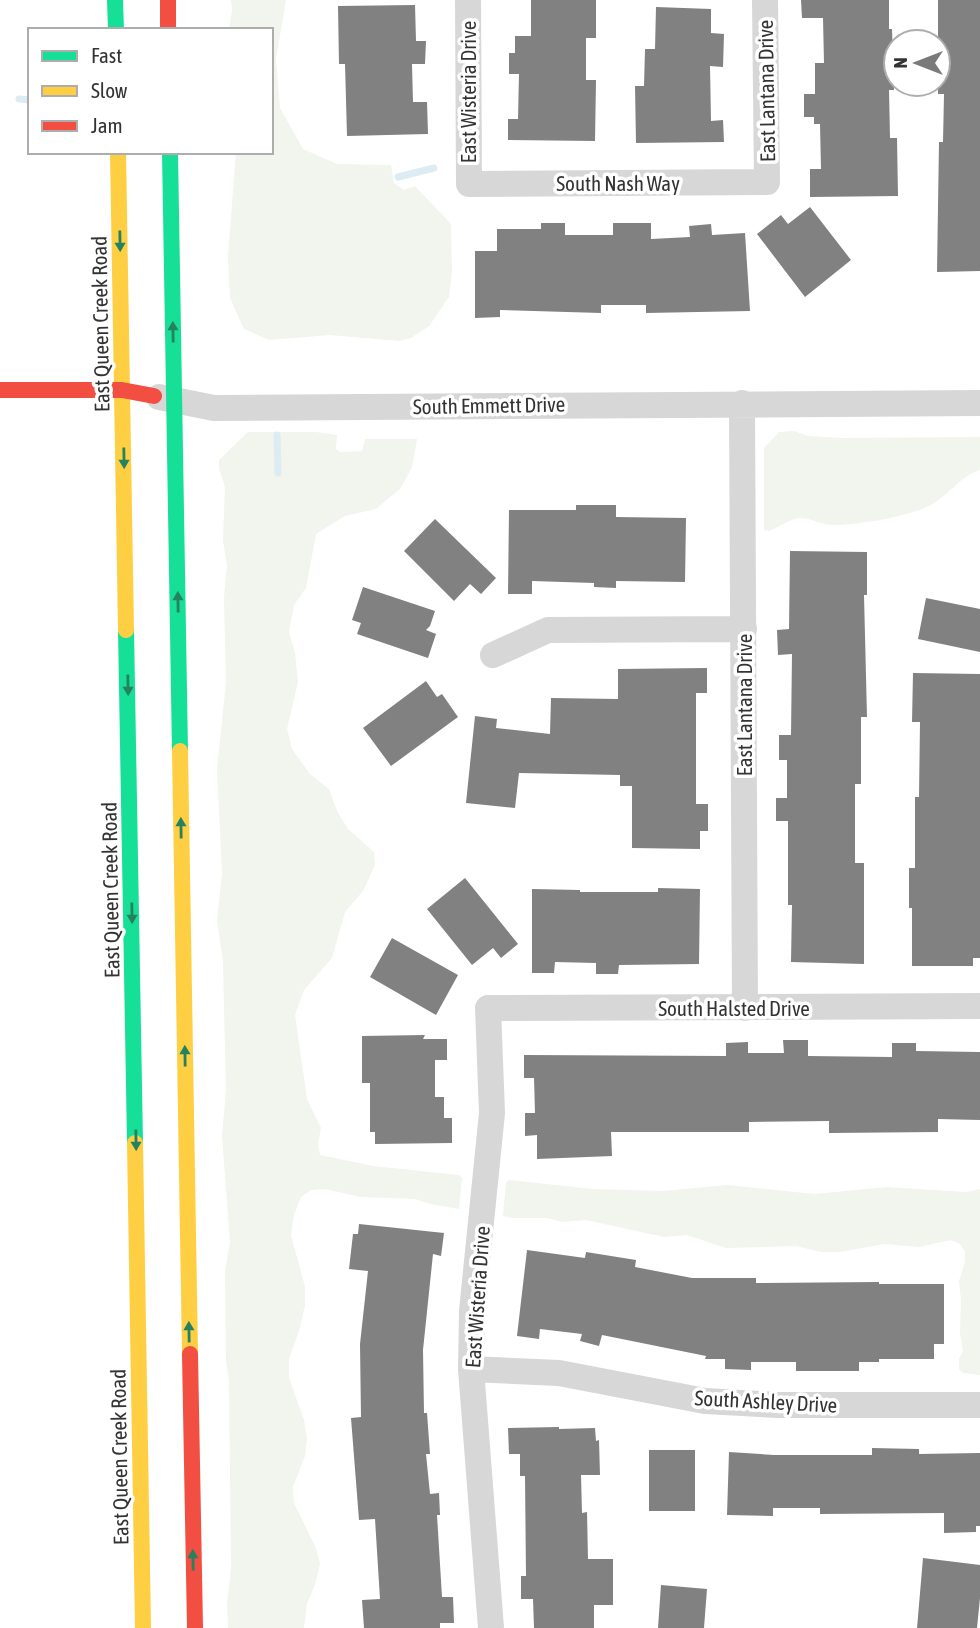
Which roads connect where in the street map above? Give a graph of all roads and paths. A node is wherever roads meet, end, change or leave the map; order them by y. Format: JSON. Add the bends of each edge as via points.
{"nodes":[{"id":1,"x":115,"y":0,"type":"edge"},
{"id":2,"x":168,"y":0,"type":"edge"},
{"id":3,"x":468,"y":0,"type":"edge"},
{"id":4,"x":765,"y":0,"type":"edge"},
{"id":5,"x":116,"y":28,"type":"edge"},
{"id":6,"x":168,"y":28,"type":"edge"},
{"id":7,"x":118,"y":154,"type":"edge"},
{"id":8,"x":170,"y":154,"type":"edge"},
{"id":9,"x":767,"y":182,"type":"joint"},
{"id":10,"x":469,"y":184,"type":"joint"},
{"id":11,"x":0,"y":390,"type":"edge"},
{"id":12,"x":122,"y":390,"type":"junction"},
{"id":13,"x":164,"y":398,"type":"junction"},
{"id":14,"x":980,"y":402,"type":"edge"},
{"id":15,"x":742,"y":403,"type":"junction"},
{"id":16,"x":744,"y":629,"type":"junction"},
{"id":17,"x":493,"y":656,"type":"dead end"},
{"id":18,"x":980,"y":1006,"type":"edge"},
{"id":19,"x":745,"y":1008,"type":"junction"},
{"id":20,"x":488,"y":1009,"type":"joint"},
{"id":21,"x":471,"y":1369,"type":"junction"},
{"id":22,"x":980,"y":1405,"type":"edge"},
{"id":23,"x":143,"y":1628,"type":"edge"},
{"id":24,"x":195,"y":1628,"type":"edge"},
{"id":25,"x":491,"y":1628,"type":"edge"}],
"edges":[{"from":1,"to":5,"type":"main road"},
{"from":2,"to":6,"type":"main road"},
{"from":3,"to":10,"type":"street","name":"East Wisteria Drive"},
{"from":4,"to":9,"type":"street","name":"East Lantana Drive"},
{"from":7,"to":12,"type":"main road","name":"East Queen Creek Road","one_way":true},
{"from":13,"to":8,"type":"main road","one_way":true},
{"from":9,"to":10,"type":"street","name":"South Nash Way"},
{"from":11,"to":12,"type":"main road","name":"South Emmett Drive"},
{"from":12,"to":13,"type":"main road","name":"South Emmett Drive"},
{"from":12,"to":23,"type":"main road","name":"East Queen Creek Road","one_way":true},
{"from":13,"to":15,"type":"street","name":"South Emmett Drive","via":[[214,408]]},
{"from":24,"to":13,"type":"main road","one_way":true},
{"from":14,"to":15,"type":"street","name":"South Emmett Drive"},
{"from":15,"to":16,"type":"street","name":"East Lantana Drive"},
{"from":16,"to":17,"type":"street","via":[[548,630]]},
{"from":16,"to":19,"type":"street","name":"East Lantana Drive"},
{"from":18,"to":19,"type":"street","name":"South Halsted Drive"},
{"from":19,"to":20,"type":"street","name":"South Halsted Drive"},
{"from":20,"to":21,"type":"street","name":"East Wisteria Drive","via":[[492,1113],[472,1311]]},
{"from":21,"to":22,"type":"street","name":"South Ashley Drive","via":[[559,1373],[705,1401]]},
{"from":21,"to":25,"type":"street","name":"East Wisteria Drive"}]}
